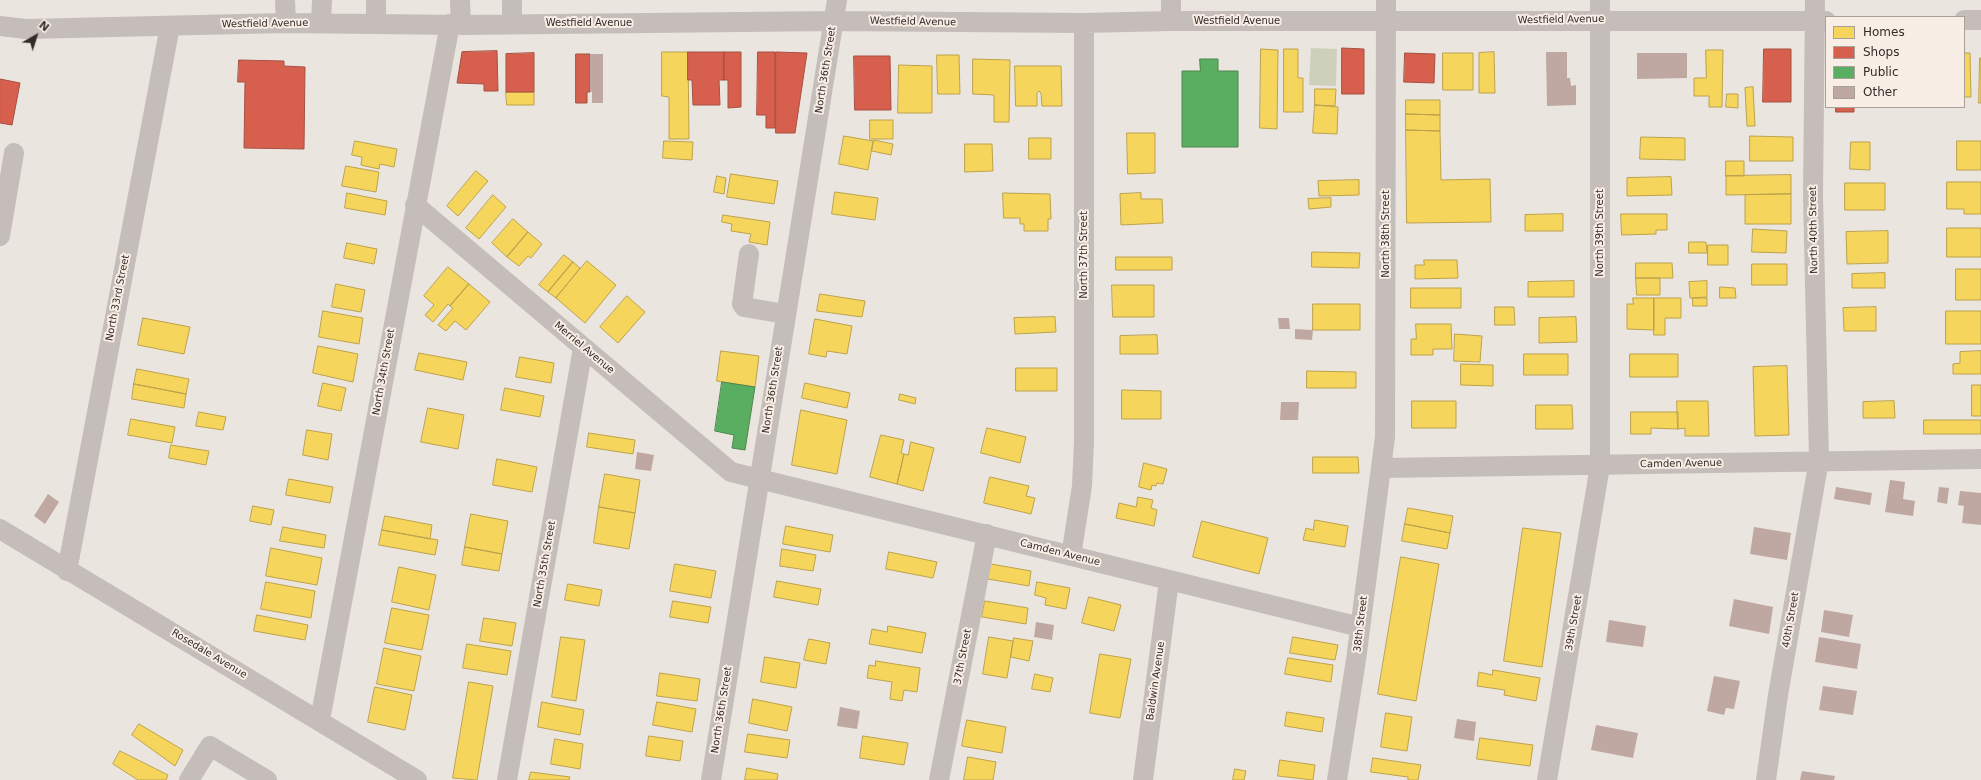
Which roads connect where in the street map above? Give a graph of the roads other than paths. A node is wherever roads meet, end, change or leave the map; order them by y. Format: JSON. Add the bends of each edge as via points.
{"nodes":[{"id":1,"x":285,"y":0,"type":"edge"},
{"id":2,"x":322,"y":0,"type":"edge"},
{"id":3,"x":376,"y":0,"type":"edge"},
{"id":4,"x":460,"y":0,"type":"edge"},
{"id":5,"x":512,"y":0,"type":"edge"},
{"id":6,"x":837,"y":0,"type":"edge"},
{"id":7,"x":1171,"y":0,"type":"edge"},
{"id":8,"x":1386,"y":0,"type":"edge"},
{"id":9,"x":1600,"y":0,"type":"edge"},
{"id":10,"x":1815,"y":0,"type":"edge"},
{"id":11,"x":1600,"y":20,"type":"junction"},
{"id":12,"x":1965,"y":20,"type":"edge"},
{"id":13,"x":1981,"y":20,"type":"edge"},
{"id":14,"x":834,"y":21,"type":"junction"},
{"id":15,"x":1171,"y":21,"type":"junction"},
{"id":16,"x":1820,"y":21,"type":"edge"},
{"id":17,"x":1386,"y":22,"type":"junction"},
{"id":18,"x":286,"y":23,"type":"junction"},
{"id":19,"x":321,"y":23,"type":"junction"},
{"id":20,"x":1084,"y":23,"type":"junction"},
{"id":21,"x":376,"y":24,"type":"junction"},
{"id":22,"x":455,"y":24,"type":"junction"},
{"id":23,"x":512,"y":24,"type":"junction"},
{"id":24,"x":0,"y":26,"type":"edge"},
{"id":25,"x":170,"y":26,"type":"junction"},
{"id":26,"x":14,"y":153,"type":"dead end"},
{"id":27,"x":415,"y":205,"type":"junction"},
{"id":28,"x":0,"y":236,"type":"edge"},
{"id":29,"x":749,"y":254,"type":"dead end"},
{"id":30,"x":786,"y":314,"type":"junction"},
{"id":31,"x":583,"y":348,"type":"junction"},
{"id":32,"x":1981,"y":459,"type":"edge"},
{"id":33,"x":1820,"y":460,"type":"junction"},
{"id":34,"x":1600,"y":466,"type":"junction"},
{"id":35,"x":1382,"y":468,"type":"junction"},
{"id":36,"x":758,"y":480,"type":"junction"},
{"id":37,"x":0,"y":529,"type":"edge"},
{"id":38,"x":987,"y":534,"type":"junction"},
{"id":39,"x":1070,"y":556,"type":"junction"},
{"id":40,"x":67,"y":571,"type":"junction"},
{"id":41,"x":1169,"y":581,"type":"junction"},
{"id":42,"x":1360,"y":627,"type":"junction"},
{"id":43,"x":320,"y":720,"type":"junction"},
{"id":44,"x":189,"y":780,"type":"edge"},
{"id":45,"x":267,"y":780,"type":"edge"},
{"id":46,"x":417,"y":780,"type":"edge"},
{"id":47,"x":507,"y":780,"type":"edge"},
{"id":48,"x":711,"y":780,"type":"edge"},
{"id":49,"x":939,"y":780,"type":"edge"},
{"id":50,"x":1143,"y":780,"type":"edge"},
{"id":51,"x":1337,"y":780,"type":"edge"},
{"id":52,"x":1547,"y":780,"type":"edge"},
{"id":53,"x":1766,"y":780,"type":"edge"}],
"edges":[{"from":1,"to":18,"type":"street"},
{"from":2,"to":19,"type":"street"},
{"from":3,"to":21,"type":"street"},
{"from":4,"to":22,"type":"street","name":"North 34th Street"},
{"from":5,"to":23,"type":"street"},
{"from":6,"to":14,"type":"street","name":"North 36th Street"},
{"from":7,"to":15,"type":"street"},
{"from":8,"to":17,"type":"street","name":"North 38th Street"},
{"from":9,"to":11,"type":"street","name":"North 39th Street"},
{"from":10,"to":16,"type":"street","name":"North 40th Street"},
{"from":11,"to":16,"type":"street","name":"Westfield Avenue"},
{"from":11,"to":17,"type":"street","name":"Westfield Avenue"},
{"from":11,"to":34,"type":"street","name":"North 39th Street"},
{"from":12,"to":13,"type":"street"},
{"from":14,"to":20,"type":"street","name":"Westfield Avenue"},
{"from":14,"to":23,"type":"street","name":"Westfield Avenue"},
{"from":14,"to":30,"type":"street","name":"North 36th Street"},
{"from":15,"to":17,"type":"street","name":"Westfield Avenue"},
{"from":15,"to":20,"type":"street","name":"Westfield Avenue"},
{"from":16,"to":33,"type":"street","name":"North 40th Street","via":[[1814,195]]},
{"from":17,"to":35,"type":"street","name":"North 38th Street","via":[[1385,429]]},
{"from":18,"to":19,"type":"street","name":"Westfield Avenue"},
{"from":18,"to":25,"type":"street","name":"Westfield Avenue"},
{"from":19,"to":21,"type":"street","name":"Westfield Avenue"},
{"from":20,"to":39,"type":"street","name":"North 37th Street","via":[[1084,441],[1082,486]]},
{"from":21,"to":22,"type":"street","name":"Westfield Avenue"},
{"from":22,"to":23,"type":"street","name":"Westfield Avenue"},
{"from":22,"to":27,"type":"street","name":"North 34th Street"},
{"from":24,"to":25,"type":"street","name":"Westfield Avenue","via":[[26,29]]},
{"from":25,"to":40,"type":"street","name":"North 33rd Street"},
{"from":26,"to":28,"type":"street"},
{"from":27,"to":31,"type":"street","name":"Merriel Avenue"},
{"from":27,"to":43,"type":"street","name":"North 34th Street"},
{"from":29,"to":30,"type":"street","via":[[742,304],[744,307]]},
{"from":30,"to":36,"type":"street","name":"North 36th Street"},
{"from":31,"to":36,"type":"street","name":"Merriel Avenue","via":[[731,472]]},
{"from":31,"to":47,"type":"street","name":"North 35th Street"},
{"from":32,"to":33,"type":"street","name":"Camden Avenue"},
{"from":33,"to":34,"type":"street","name":"Camden Avenue"},
{"from":33,"to":53,"type":"street","name":"40th Street","via":[[1782,671]]},
{"from":34,"to":35,"type":"street","name":"Camden Avenue"},
{"from":34,"to":52,"type":"street","name":"39th Street"},
{"from":35,"to":42,"type":"street","name":"38th Street"},
{"from":36,"to":38,"type":"street","name":"Camden Avenue"},
{"from":36,"to":48,"type":"street","name":"North 36th Street"},
{"from":37,"to":40,"type":"street","name":"Rosedale Avenue"},
{"from":38,"to":39,"type":"street","name":"Camden Avenue"},
{"from":38,"to":49,"type":"street","name":"37th Street"},
{"from":39,"to":41,"type":"street","name":"Camden Avenue"},
{"from":40,"to":43,"type":"street","name":"Rosedale Avenue"},
{"from":41,"to":42,"type":"street","name":"Camden Avenue"},
{"from":41,"to":50,"type":"street","name":"Baldwin Avenue"},
{"from":42,"to":51,"type":"street","name":"38th Street"},
{"from":43,"to":46,"type":"street","name":"Rosedale Avenue"},
{"from":44,"to":45,"type":"street","via":[[210,746]]}]}
